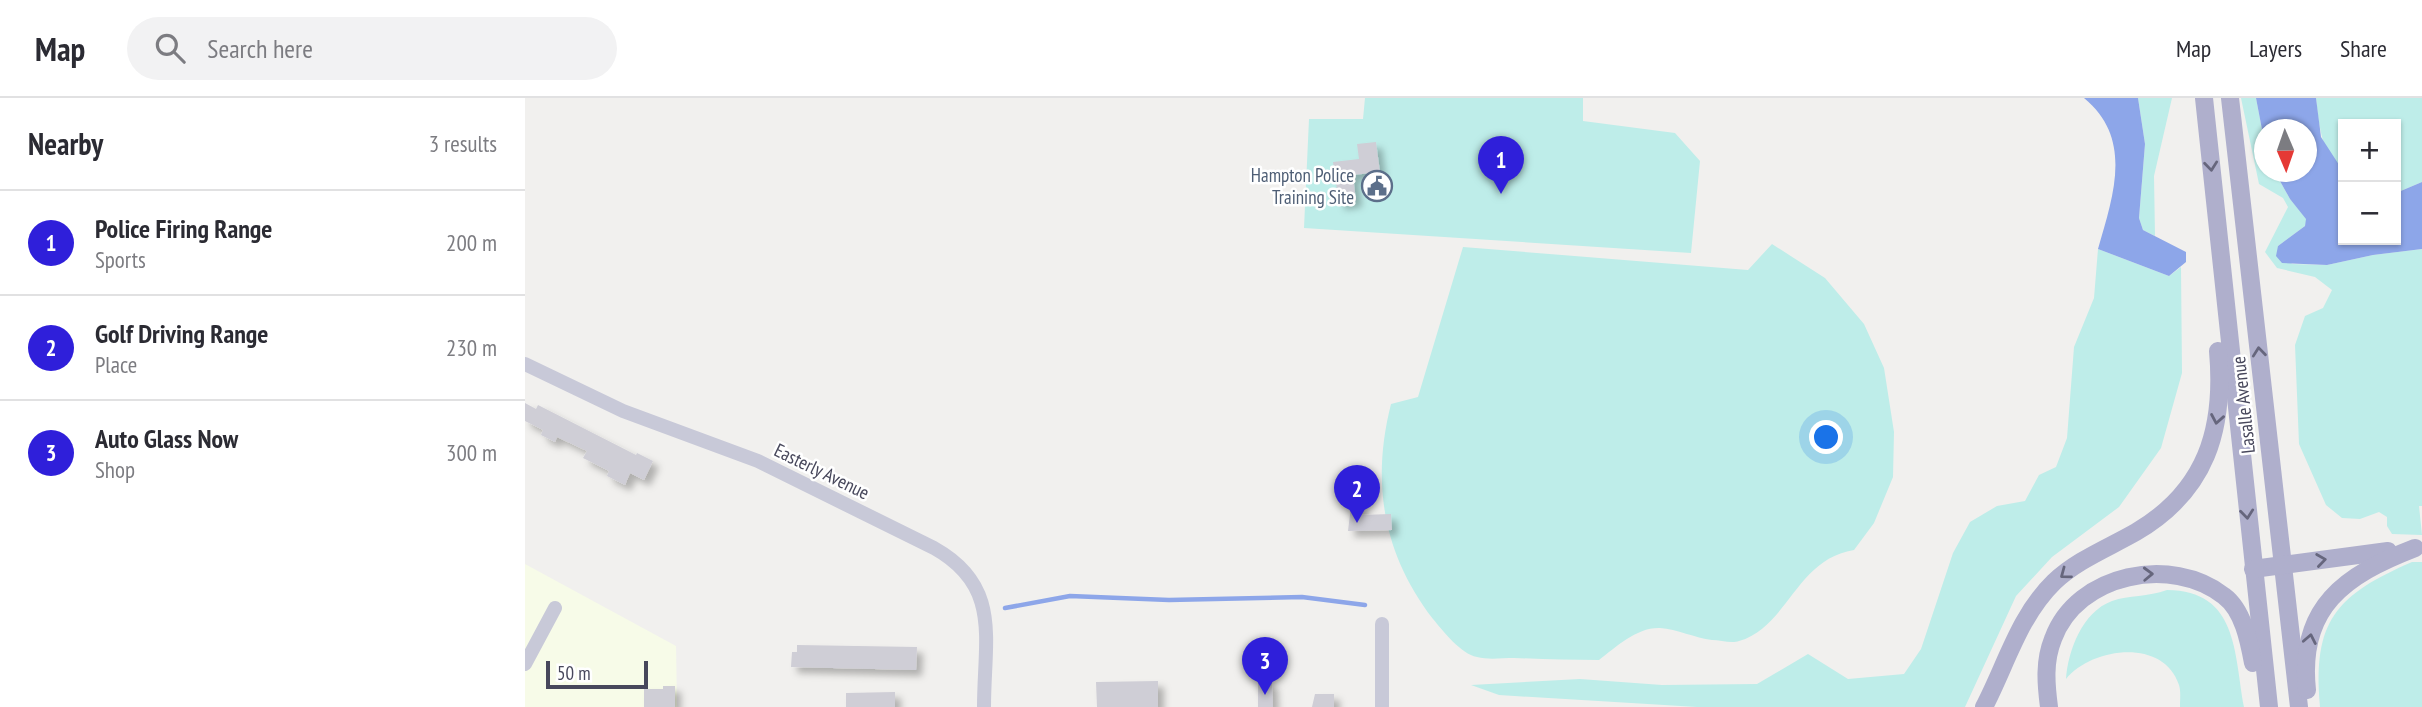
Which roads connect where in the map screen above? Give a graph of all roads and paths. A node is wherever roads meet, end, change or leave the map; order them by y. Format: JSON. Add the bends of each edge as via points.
{"nodes":[{"id":1,"x":2204,"y":98,"type":"edge"},
{"id":2,"x":2231,"y":98,"type":"edge"},
{"id":3,"x":2215,"y":205,"type":"junction"},
{"id":4,"x":525,"y":364,"type":"edge"},
{"id":5,"x":2418,"y":548,"type":"edge"},
{"id":6,"x":2281,"y":566,"type":"junction"},
{"id":7,"x":2253,"y":569,"type":"junction"},
{"id":8,"x":555,"y":608,"type":"dead end"},
{"id":9,"x":1382,"y":624,"type":"dead end"},
{"id":10,"x":525,"y":664,"type":"edge"},
{"id":11,"x":984,"y":707,"type":"edge"},
{"id":12,"x":1382,"y":707,"type":"edge"},
{"id":13,"x":1984,"y":707,"type":"edge"},
{"id":14,"x":2049,"y":707,"type":"edge"},
{"id":15,"x":2268,"y":707,"type":"edge"},
{"id":16,"x":2299,"y":707,"type":"edge"},
{"id":17,"x":2308,"y":707,"type":"edge"}],
"edges":[{"from":1,"to":3,"type":"main road","name":"Lasalle Avenue","one_way":true},
{"from":6,"to":2,"type":"main road","name":"Lasalle Avenue","one_way":true},
{"from":3,"to":7,"type":"main road","name":"Lasalle Avenue","one_way":true},
{"from":3,"to":13,"type":"main road","one_way":true,"via":[[2210,260],[2222,389],[2210,451],[2182,497],[2159,518],[2055,581],[2025,620]]},
{"from":4,"to":11,"type":"street","name":"Easterly Avenue","via":[[623,411],[758,461],[961,565],[975,582],[984,608]]},
{"from":6,"to":5,"type":"main road","one_way":true},
{"from":17,"to":5,"type":"main road","one_way":true,"via":[[2308,649],[2313,625],[2326,601],[2372,564]]},
{"from":6,"to":7,"type":"main road"},
{"from":6,"to":16,"type":"main road","name":"Lasalle Avenue"},
{"from":7,"to":15,"type":"main road","name":"Lasalle Avenue"},
{"from":8,"to":10,"type":"street"},
{"from":9,"to":12,"type":"street"},
{"from":14,"to":15,"type":"main road","one_way":true,"via":[[2045,672],[2053,637],[2074,606],[2106,585],[2141,573],[2192,579],[2226,596],[2241,619]]}]}
